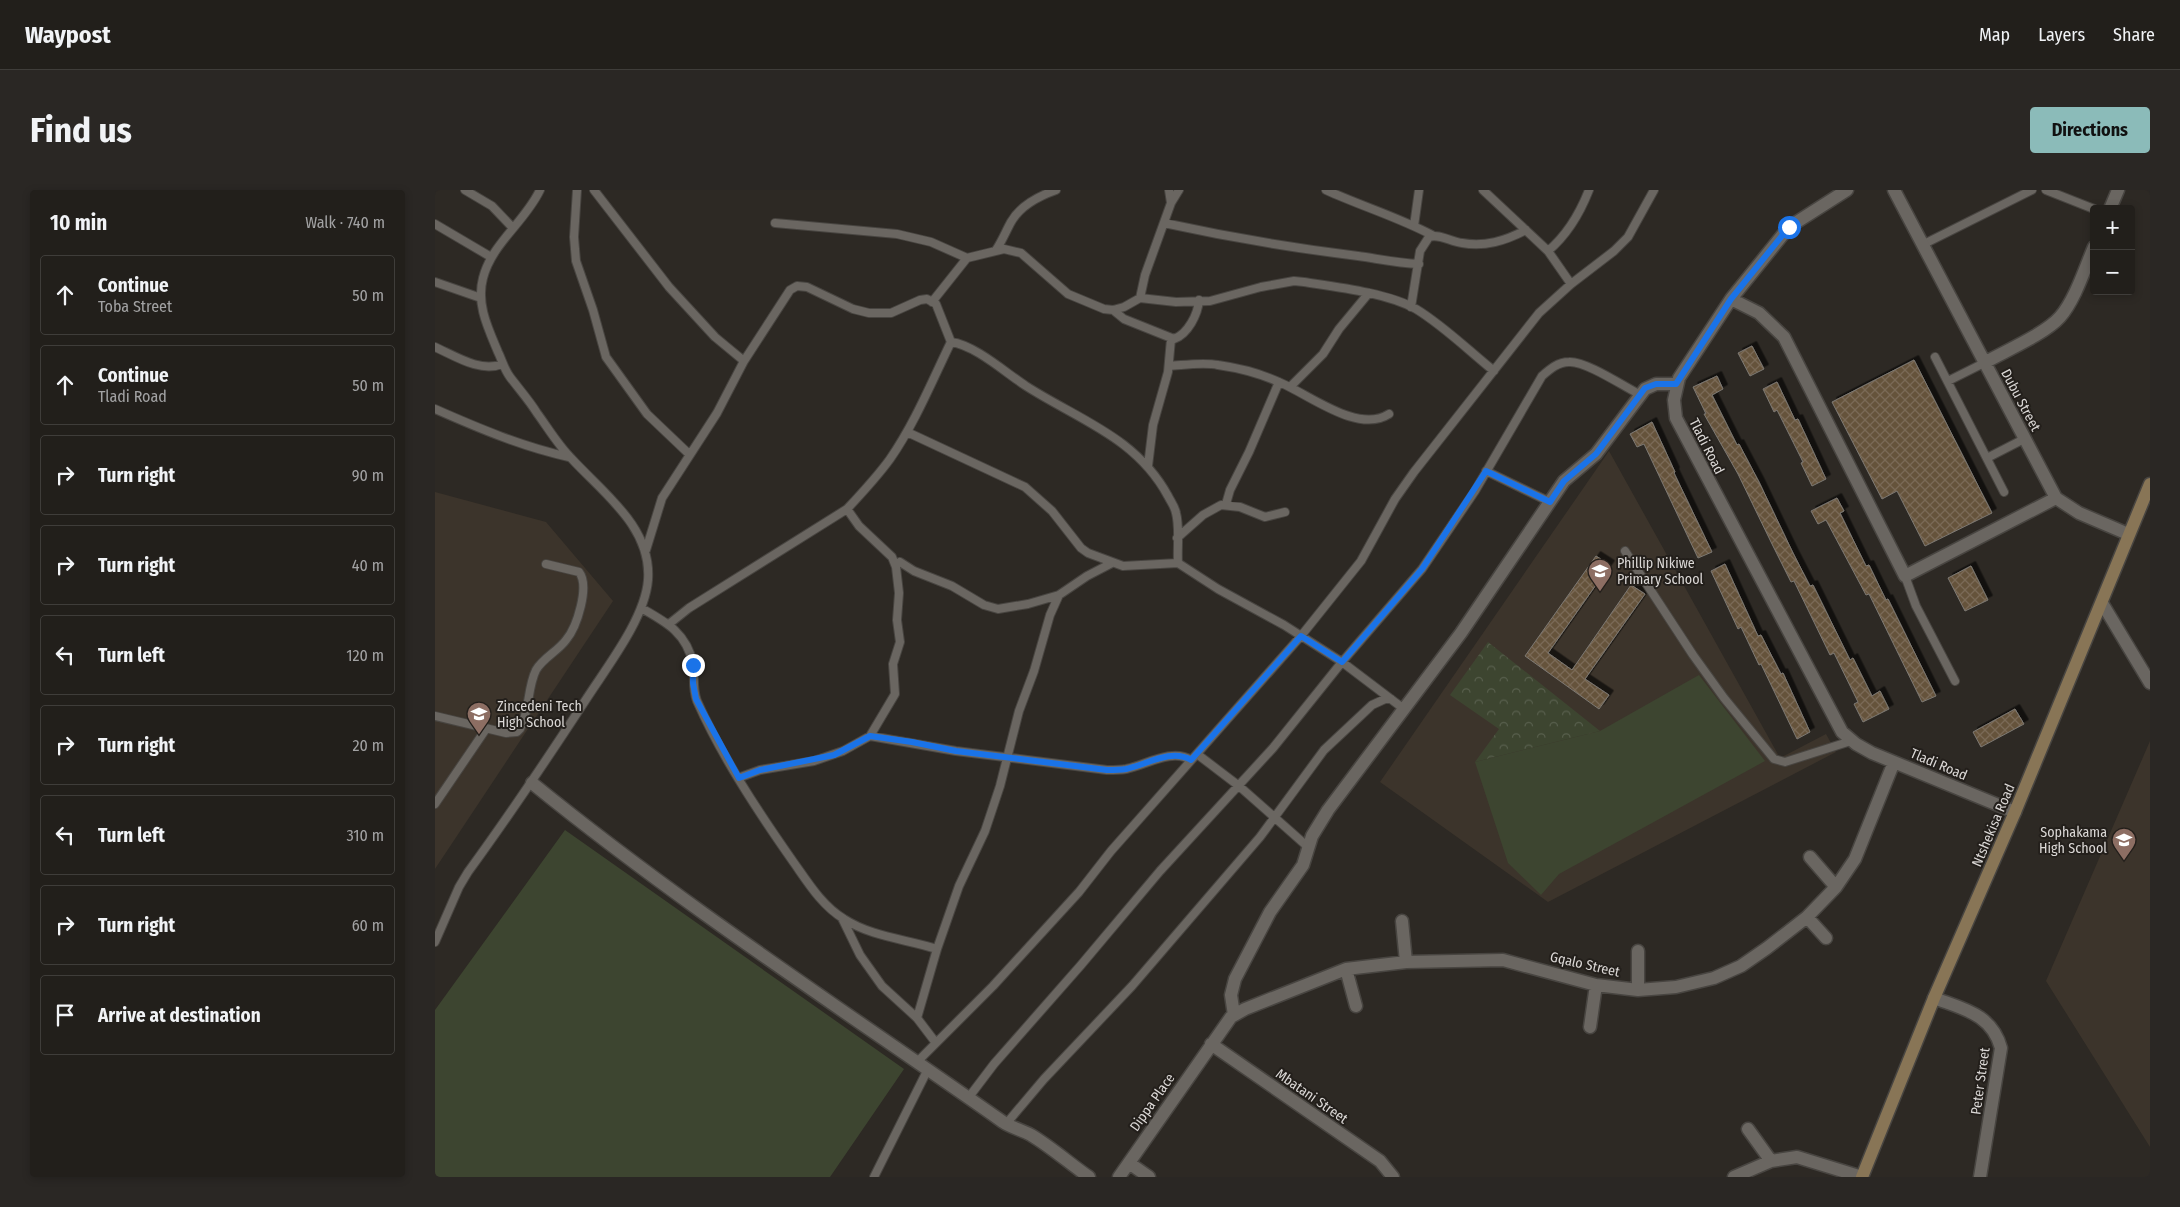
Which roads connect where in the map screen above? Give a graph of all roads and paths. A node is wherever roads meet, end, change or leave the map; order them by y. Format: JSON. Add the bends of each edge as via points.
{"nodes":[{"id":1,"x":465,"y":190,"type":"edge"},
{"id":2,"x":540,"y":190,"type":"edge"},
{"id":3,"x":577,"y":190,"type":"edge"},
{"id":4,"x":594,"y":190,"type":"edge"},
{"id":5,"x":1056,"y":190,"type":"edge"},
{"id":6,"x":1169,"y":190,"type":"edge"},
{"id":7,"x":1179,"y":190,"type":"edge"},
{"id":8,"x":1326,"y":190,"type":"edge"},
{"id":9,"x":1419,"y":190,"type":"edge"},
{"id":10,"x":1483,"y":190,"type":"edge"},
{"id":11,"x":1589,"y":190,"type":"edge"},
{"id":12,"x":1654,"y":190,"type":"edge"},
{"id":13,"x":1847,"y":190,"type":"edge"},
{"id":14,"x":1894,"y":190,"type":"edge"},
{"id":15,"x":2033,"y":190,"type":"edge"},
{"id":16,"x":2046,"y":190,"type":"edge"},
{"id":17,"x":2118,"y":190,"type":"edge"},
{"id":18,"x":1171,"y":203,"type":"junction"},
{"id":19,"x":2112,"y":205,"type":"edge"},
{"id":20,"x":2090,"y":207,"type":"edge"},
{"id":21,"x":775,"y":223,"type":"dead end"},
{"id":22,"x":435,"y":224,"type":"edge"},
{"id":23,"x":1164,"y":224,"type":"junction"},
{"id":24,"x":1414,"y":226,"type":"junction"},
{"id":25,"x":513,"y":227,"type":"junction"},
{"id":26,"x":1526,"y":230,"type":"junction"},
{"id":27,"x":1432,"y":235,"type":"junction"},
{"id":28,"x":1922,"y":245,"type":"junction"},
{"id":29,"x":996,"y":250,"type":"junction"},
{"id":30,"x":2093,"y":250,"type":"edge"},
{"id":31,"x":1548,"y":251,"type":"junction"},
{"id":32,"x":491,"y":257,"type":"junction"},
{"id":33,"x":967,"y":258,"type":"junction"},
{"id":34,"x":1419,"y":264,"type":"junction"},
{"id":35,"x":435,"y":282,"type":"edge"},
{"id":36,"x":1571,"y":284,"type":"junction"},
{"id":37,"x":1368,"y":294,"type":"junction"},
{"id":38,"x":481,"y":298,"type":"junction"},
{"id":39,"x":1140,"y":298,"type":"junction"},
{"id":40,"x":1731,"y":299,"type":"junction"},
{"id":41,"x":1199,"y":300,"type":"junction"},
{"id":42,"x":932,"y":302,"type":"junction"},
{"id":43,"x":1411,"y":307,"type":"junction"},
{"id":44,"x":1113,"y":310,"type":"junction"},
{"id":45,"x":1171,"y":338,"type":"junction"},
{"id":46,"x":951,"y":342,"type":"junction"},
{"id":47,"x":435,"y":347,"type":"edge"},
{"id":48,"x":1935,"y":357,"type":"dead end"},
{"id":49,"x":744,"y":361,"type":"junction"},
{"id":50,"x":1984,"y":362,"type":"junction"},
{"id":51,"x":502,"y":364,"type":"junction"},
{"id":52,"x":1169,"y":366,"type":"junction"},
{"id":53,"x":1494,"y":372,"type":"junction"},
{"id":54,"x":1948,"y":381,"type":"junction"},
{"id":55,"x":1279,"y":382,"type":"junction"},
{"id":56,"x":1676,"y":384,"type":"junction"},
{"id":57,"x":1290,"y":387,"type":"junction"},
{"id":58,"x":1639,"y":394,"type":"junction"},
{"id":59,"x":435,"y":409,"type":"edge"},
{"id":60,"x":1389,"y":414,"type":"dead end"},
{"id":61,"x":907,"y":432,"type":"junction"},
{"id":62,"x":2025,"y":439,"type":"junction"},
{"id":63,"x":689,"y":454,"type":"junction"},
{"id":64,"x":569,"y":457,"type":"junction"},
{"id":65,"x":1987,"y":458,"type":"junction"},
{"id":66,"x":1148,"y":466,"type":"junction"},
{"id":67,"x":1486,"y":471,"type":"junction"},
{"id":68,"x":2150,"y":484,"type":"edge"},
{"id":69,"x":2004,"y":492,"type":"dead end"},
{"id":70,"x":2056,"y":498,"type":"junction"},
{"id":71,"x":1550,"y":502,"type":"junction"},
{"id":72,"x":1226,"y":504,"type":"junction"},
{"id":73,"x":847,"y":509,"type":"junction"},
{"id":74,"x":1285,"y":512,"type":"dead end"},
{"id":75,"x":2128,"y":534,"type":"junction"},
{"id":76,"x":1177,"y":538,"type":"junction"},
{"id":77,"x":646,"y":550,"type":"junction"},
{"id":78,"x":1625,"y":551,"type":"dead end"},
{"id":79,"x":900,"y":562,"type":"dead end"},
{"id":80,"x":1178,"y":562,"type":"junction"},
{"id":81,"x":1112,"y":563,"type":"junction"},
{"id":82,"x":546,"y":564,"type":"dead end"},
{"id":83,"x":1905,"y":576,"type":"junction"},
{"id":84,"x":1059,"y":594,"type":"junction"},
{"id":85,"x":2102,"y":603,"type":"junction"},
{"id":86,"x":641,"y":608,"type":"junction"},
{"id":87,"x":669,"y":624,"type":"junction"},
{"id":88,"x":1301,"y":636,"type":"junction"},
{"id":89,"x":1342,"y":662,"type":"junction"},
{"id":90,"x":1955,"y":681,"type":"dead end"},
{"id":91,"x":2150,"y":681,"type":"edge"},
{"id":92,"x":1391,"y":699,"type":"junction"},
{"id":93,"x":1404,"y":709,"type":"junction"},
{"id":94,"x":435,"y":716,"type":"edge"},
{"id":95,"x":486,"y":729,"type":"junction"},
{"id":96,"x":870,"y":736,"type":"junction"},
{"id":97,"x":1851,"y":741,"type":"junction"},
{"id":98,"x":1197,"y":754,"type":"junction"},
{"id":99,"x":1007,"y":757,"type":"junction"},
{"id":100,"x":1191,"y":760,"type":"junction"},
{"id":101,"x":1895,"y":762,"type":"junction"},
{"id":102,"x":739,"y":778,"type":"junction"},
{"id":103,"x":532,"y":783,"type":"junction"},
{"id":104,"x":1239,"y":786,"type":"junction"},
{"id":105,"x":435,"y":804,"type":"edge"},
{"id":106,"x":2015,"y":812,"type":"junction"},
{"id":107,"x":1275,"y":819,"type":"junction"},
{"id":108,"x":1308,"y":847,"type":"junction"},
{"id":109,"x":1810,"y":858,"type":"dead end"},
{"id":110,"x":1836,"y":887,"type":"junction"},
{"id":111,"x":1807,"y":917,"type":"junction"},
{"id":112,"x":842,"y":918,"type":"junction"},
{"id":113,"x":1402,"y":921,"type":"dead end"},
{"id":114,"x":1826,"y":938,"type":"dead end"},
{"id":115,"x":435,"y":942,"type":"edge"},
{"id":116,"x":937,"y":949,"type":"junction"},
{"id":117,"x":1638,"y":951,"type":"dead end"},
{"id":118,"x":1405,"y":962,"type":"junction"},
{"id":119,"x":1346,"y":968,"type":"junction"},
{"id":120,"x":1596,"y":985,"type":"junction"},
{"id":121,"x":1638,"y":990,"type":"junction"},
{"id":122,"x":1933,"y":998,"type":"junction"},
{"id":123,"x":1356,"y":1006,"type":"dead end"},
{"id":124,"x":1234,"y":1015,"type":"junction"},
{"id":125,"x":917,"y":1018,"type":"junction"},
{"id":126,"x":1590,"y":1027,"type":"dead end"},
{"id":127,"x":936,"y":1043,"type":"junction"},
{"id":128,"x":1211,"y":1044,"type":"junction"},
{"id":129,"x":923,"y":1065,"type":"junction"},
{"id":130,"x":969,"y":1097,"type":"junction"},
{"id":131,"x":1006,"y":1124,"type":"junction"},
{"id":132,"x":1748,"y":1129,"type":"dead end"},
{"id":133,"x":1771,"y":1161,"type":"junction"},
{"id":134,"x":1129,"y":1162,"type":"junction"},
{"id":135,"x":875,"y":1177,"type":"edge"},
{"id":136,"x":1089,"y":1177,"type":"edge"},
{"id":137,"x":1119,"y":1177,"type":"edge"},
{"id":138,"x":1149,"y":1177,"type":"edge"},
{"id":139,"x":1393,"y":1177,"type":"edge"},
{"id":140,"x":1734,"y":1177,"type":"edge"},
{"id":141,"x":1862,"y":1177,"type":"edge"},
{"id":142,"x":1980,"y":1177,"type":"edge"}],
"edges":[{"from":1,"to":25,"type":"lane","via":[[492,206]]},
{"from":2,"to":25,"type":"lane"},
{"from":3,"to":63,"type":"lane","via":[[576,261],[606,357],[647,414]]},
{"from":4,"to":49,"type":"lane","via":[[664,281],[715,337]]},
{"from":5,"to":29,"type":"lane","via":[[1019,211]]},
{"from":6,"to":18,"type":"lane"},
{"from":7,"to":18,"type":"lane"},
{"from":8,"to":24,"type":"lane"},
{"from":9,"to":24,"type":"lane"},
{"from":10,"to":26,"type":"lane"},
{"from":11,"to":31,"type":"lane","via":[[1569,228]]},
{"from":12,"to":36,"type":"lane","via":[[1628,237]]},
{"from":13,"to":40,"type":"street","via":[[1789,227]]},
{"from":14,"to":28,"type":"street","name":"Dubu Street"},
{"from":15,"to":28,"type":"lane"},
{"from":16,"to":20,"type":"lane"},
{"from":17,"to":19,"type":"street"},
{"from":18,"to":23,"type":"lane"},
{"from":21,"to":33,"type":"lane","via":[[897,234],[931,242]]},
{"from":22,"to":32,"type":"lane"},
{"from":23,"to":34,"type":"lane","via":[[1307,250],[1397,264]]},
{"from":23,"to":39,"type":"lane"},
{"from":24,"to":27,"type":"lane"},
{"from":25,"to":32,"type":"lane"},
{"from":26,"to":27,"type":"lane","via":[[1511,238],[1481,244],[1460,243]]},
{"from":26,"to":31,"type":"lane"},
{"from":27,"to":34,"type":"lane","via":[[1423,243]]},
{"from":28,"to":50,"type":"street","name":"Dubu Street"},
{"from":29,"to":33,"type":"lane"},
{"from":29,"to":44,"type":"lane","via":[[1010,249],[1021,254],[1067,294],[1095,307]]},
{"from":30,"to":50,"type":"street","via":[[2061,316],[2047,328]]},
{"from":31,"to":36,"type":"lane"},
{"from":32,"to":38,"type":"lane","via":[[483,276]]},
{"from":33,"to":42,"type":"lane"},
{"from":34,"to":43,"type":"lane"},
{"from":35,"to":38,"type":"lane"},
{"from":36,"to":53,"type":"lane","via":[[1539,314]]},
{"from":37,"to":41,"type":"lane","via":[[1294,281],[1216,300]]},
{"from":37,"to":43,"type":"lane"},
{"from":37,"to":57,"type":"lane","via":[[1323,354]]},
{"from":38,"to":51,"type":"lane","via":[[489,332]]},
{"from":39,"to":41,"type":"lane","via":[[1176,302]]},
{"from":39,"to":44,"type":"lane"},
{"from":40,"to":56,"type":"street"},
{"from":40,"to":83,"type":"street","via":[[1759,313],[1783,337]]},
{"from":41,"to":45,"type":"lane","via":[[1191,322],[1179,337]]},
{"from":42,"to":46,"type":"lane","via":[[936,304]]},
{"from":42,"to":49,"type":"lane","via":[[920,300],[891,313],[869,314],[853,310],[807,287],[797,286],[787,292]]},
{"from":43,"to":53,"type":"lane","via":[[1440,326]]},
{"from":44,"to":45,"type":"lane","via":[[1124,319]]},
{"from":45,"to":52,"type":"lane"},
{"from":46,"to":61,"type":"lane"},
{"from":46,"to":66,"type":"lane","via":[[972,350],[1028,387],[1113,435]]},
{"from":47,"to":51,"type":"lane","via":[[480,366]]},
{"from":48,"to":54,"type":"lane"},
{"from":49,"to":63,"type":"lane","via":[[717,413]]},
{"from":50,"to":54,"type":"lane"},
{"from":50,"to":62,"type":"street","name":"Dubu Street"},
{"from":51,"to":64,"type":"lane"},
{"from":52,"to":55,"type":"lane","via":[[1219,365]]},
{"from":52,"to":66,"type":"lane","via":[[1153,425]]},
{"from":53,"to":88,"type":"lane","via":[[1414,472],[1361,560]]},
{"from":54,"to":65,"type":"lane"},
{"from":55,"to":57,"type":"lane"},
{"from":55,"to":72,"type":"lane"},
{"from":56,"to":58,"type":"street","via":[[1656,384]]},
{"from":56,"to":97,"type":"street","name":"Tladi Road","via":[[1674,400],[1679,424],[1836,723]]},
{"from":57,"to":60,"type":"lane","via":[[1319,404],[1363,420]]},
{"from":58,"to":67,"type":"lane","via":[[1578,363],[1555,365],[1538,380]]},
{"from":58,"to":71,"type":"street","via":[[1596,454],[1564,481]]},
{"from":59,"to":64,"type":"lane","via":[[516,441]]},
{"from":61,"to":73,"type":"lane","via":[[868,488]]},
{"from":61,"to":81,"type":"lane","via":[[1025,487],[1052,511],[1083,550]]},
{"from":62,"to":65,"type":"lane"},
{"from":62,"to":70,"type":"street","name":"Dubu Street"},
{"from":63,"to":77,"type":"lane","via":[[662,498]]},
{"from":64,"to":77,"type":"lane","via":[[619,506]]},
{"from":65,"to":69,"type":"lane"},
{"from":66,"to":76,"type":"lane","via":[[1174,506]]},
{"from":67,"to":71,"type":"lane"},
{"from":67,"to":89,"type":"lane","via":[[1422,569]]},
{"from":68,"to":75,"type":"street","name":"Ntshekisa Road"},
{"from":70,"to":75,"type":"street","name":"Dubu Street","via":[[2079,513]]},
{"from":70,"to":83,"type":"street"},
{"from":71,"to":93,"type":"street","via":[[1461,633]]},
{"from":72,"to":74,"type":"lane","via":[[1265,517]]},
{"from":72,"to":76,"type":"lane","via":[[1210,510]]},
{"from":73,"to":87,"type":"lane","via":[[689,608]]},
{"from":73,"to":96,"type":"lane","via":[[859,526],[892,557],[898,575],[900,642],[893,664],[895,694]]},
{"from":75,"to":85,"type":"street","name":"Ntshekisa Road"},
{"from":76,"to":80,"type":"lane"},
{"from":77,"to":86,"type":"lane","via":[[648,579]]},
{"from":78,"to":97,"type":"lane","via":[[1693,655],[1749,732],[1774,759],[1785,762]]},
{"from":79,"to":84,"type":"lane","via":[[994,608],[1028,604]]},
{"from":80,"to":81,"type":"lane","via":[[1129,566]]},
{"from":80,"to":88,"type":"lane","via":[[1218,589]]},
{"from":81,"to":84,"type":"lane"},
{"from":82,"to":95,"type":"lane","via":[[575,570],[581,575],[583,592],[575,626],[567,640],[536,669],[517,732]]},
{"from":83,"to":90,"type":"lane","via":[[1916,606]]},
{"from":84,"to":99,"type":"lane","via":[[1019,711]]},
{"from":85,"to":91,"type":"street"},
{"from":85,"to":106,"type":"street","name":"Ntshekisa Road"},
{"from":86,"to":87,"type":"lane"},
{"from":86,"to":103,"type":"lane"},
{"from":87,"to":102,"type":"lane","via":[[690,654],[696,699]]},
{"from":88,"to":89,"type":"lane"},
{"from":88,"to":98,"type":"lane"},
{"from":89,"to":92,"type":"lane"},
{"from":89,"to":104,"type":"lane"},
{"from":92,"to":93,"type":"lane"},
{"from":92,"to":107,"type":"lane","via":[[1372,705],[1335,738]]},
{"from":93,"to":108,"type":"street","via":[[1328,810]]},
{"from":94,"to":95,"type":"lane"},
{"from":95,"to":105,"type":"lane"},
{"from":96,"to":99,"type":"lane"},
{"from":96,"to":102,"type":"lane","via":[[834,755],[760,770]]},
{"from":97,"to":101,"type":"street","name":"Tladi Road"},
{"from":98,"to":100,"type":"lane"},
{"from":98,"to":104,"type":"lane"},
{"from":99,"to":100,"type":"lane","via":[[1107,770],[1124,770],[1169,756]]},
{"from":99,"to":116,"type":"lane","via":[[985,832],[959,886]]},
{"from":100,"to":127,"type":"lane","via":[[1111,850],[1079,892]]},
{"from":101,"to":106,"type":"street","name":"Tladi Road"},
{"from":101,"to":110,"type":"street","name":"Gqalo Street","via":[[1855,859]]},
{"from":102,"to":112,"type":"lane","via":[[810,886]]},
{"from":103,"to":115,"type":"lane","via":[[468,872]]},
{"from":103,"to":129,"type":"street","via":[[615,849],[820,996]]},
{"from":104,"to":107,"type":"lane"},
{"from":104,"to":130,"type":"lane","via":[[1160,871],[993,1064]]},
{"from":106,"to":122,"type":"street","name":"Ntshekisa Road"},
{"from":107,"to":108,"type":"lane"},
{"from":107,"to":131,"type":"lane","via":[[1132,986],[1044,1078]]},
{"from":108,"to":124,"type":"street","via":[[1303,865],[1270,912],[1235,979],[1231,995]]},
{"from":109,"to":110,"type":"street"},
{"from":110,"to":111,"type":"street","name":"Gqalo Street"},
{"from":111,"to":114,"type":"street"},
{"from":111,"to":121,"type":"street","name":"Gqalo Street","via":[[1728,973],[1690,985]]},
{"from":112,"to":116,"type":"lane","via":[[881,935]]},
{"from":112,"to":125,"type":"lane","via":[[860,955],[882,986]]},
{"from":113,"to":118,"type":"street"},
{"from":116,"to":125,"type":"lane"},
{"from":117,"to":121,"type":"street"},
{"from":118,"to":119,"type":"street","name":"Gqalo Street"},
{"from":118,"to":120,"type":"street","name":"Gqalo Street","via":[[1503,960]]},
{"from":119,"to":123,"type":"street"},
{"from":119,"to":124,"type":"street","name":"Gqalo Street"},
{"from":120,"to":121,"type":"street","name":"Gqalo Street"},
{"from":120,"to":126,"type":"street"},
{"from":122,"to":141,"type":"street","name":"Ntshekisa Road"},
{"from":122,"to":142,"type":"street","name":"Peter Street","via":[[1985,1019],[1996,1033],[2001,1048]]},
{"from":124,"to":128,"type":"street","name":"Gqalo Street"},
{"from":125,"to":127,"type":"lane"},
{"from":127,"to":129,"type":"lane"},
{"from":128,"to":134,"type":"street","name":"Dippa Place"},
{"from":128,"to":139,"type":"street","name":"Mbatani Street","via":[[1380,1161]]},
{"from":129,"to":130,"type":"street"},
{"from":129,"to":135,"type":"lane"},
{"from":130,"to":131,"type":"street"},
{"from":131,"to":136,"type":"street","via":[[1029,1134]]},
{"from":132,"to":133,"type":"street"},
{"from":133,"to":140,"type":"street"},
{"from":133,"to":141,"type":"street","via":[[1805,1158]]},
{"from":134,"to":137,"type":"street","name":"Dippa Place"},
{"from":134,"to":138,"type":"street"}]}
